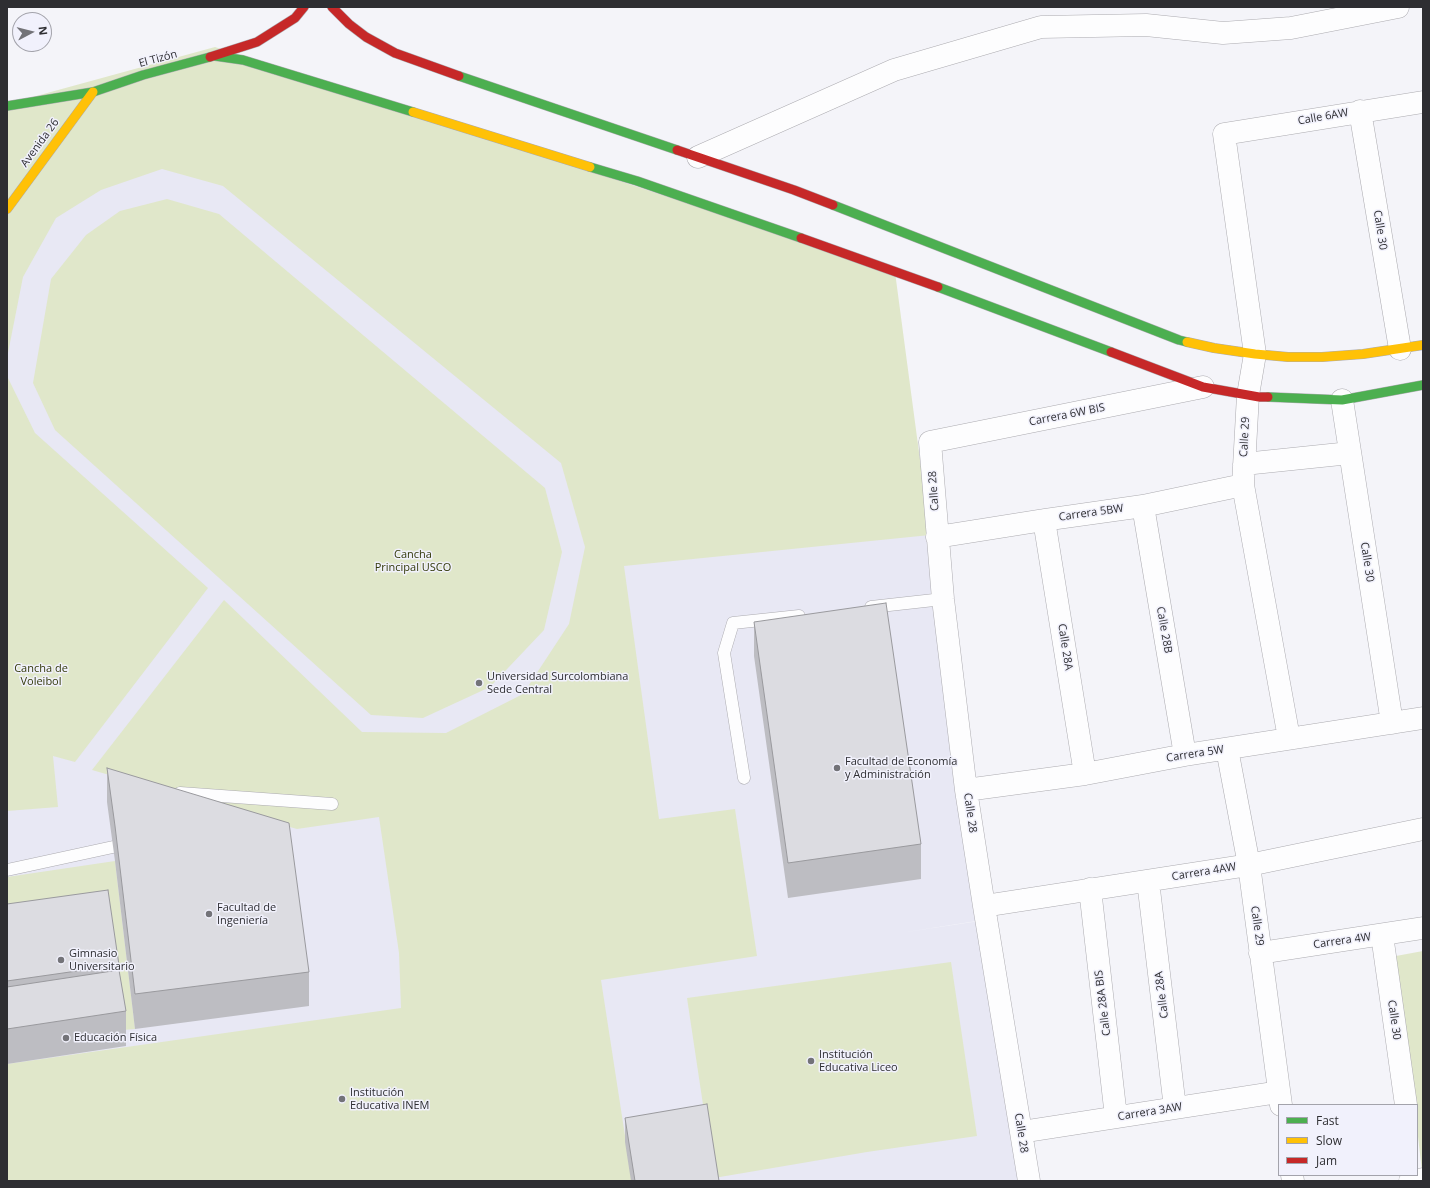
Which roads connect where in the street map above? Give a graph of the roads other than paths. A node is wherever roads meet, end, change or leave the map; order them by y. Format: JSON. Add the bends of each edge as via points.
{"nodes":[{"id":1,"x":304,"y":7,"type":"edge"},
{"id":2,"x":332,"y":7,"type":"edge"},
{"id":3,"x":1398,"y":7,"type":"edge"},
{"id":4,"x":215,"y":56,"type":"junction"},
{"id":5,"x":93,"y":92,"type":"junction"},
{"id":6,"x":1423,"y":102,"type":"edge"},
{"id":7,"x":7,"y":106,"type":"edge"},
{"id":8,"x":1360,"y":111,"type":"junction"},
{"id":9,"x":1224,"y":134,"type":"joint"},
{"id":10,"x":698,"y":157,"type":"junction"},
{"id":11,"x":7,"y":209,"type":"edge"},
{"id":12,"x":1423,"y":346,"type":"edge"},
{"id":13,"x":1400,"y":349,"type":"junction"},
{"id":14,"x":1255,"y":354,"type":"junction"},
{"id":15,"x":1423,"y":386,"type":"edge"},
{"id":16,"x":1203,"y":387,"type":"junction"},
{"id":17,"x":1248,"y":395,"type":"junction"},
{"id":18,"x":1342,"y":400,"type":"junction"},
{"id":19,"x":930,"y":442,"type":"joint"},
{"id":20,"x":1350,"y":453,"type":"junction"},
{"id":21,"x":1244,"y":474,"type":"junction"},
{"id":22,"x":1143,"y":506,"type":"junction"},
{"id":23,"x":1044,"y":520,"type":"junction"},
{"id":24,"x":937,"y":537,"type":"junction"},
{"id":25,"x":943,"y":599,"type":"junction"},
{"id":26,"x":857,"y":609,"type":"edge"},
{"id":27,"x":811,"y":614,"type":"edge"},
{"id":28,"x":1423,"y":718,"type":"edge"},
{"id":29,"x":1392,"y":723,"type":"junction"},
{"id":30,"x":1289,"y":738,"type":"junction"},
{"id":31,"x":1227,"y":749,"type":"junction"},
{"id":32,"x":1185,"y":755,"type":"junction"},
{"id":33,"x":1085,"y":774,"type":"junction"},
{"id":34,"x":744,"y":778,"type":"dead end"},
{"id":35,"x":966,"y":790,"type":"junction"},
{"id":36,"x":171,"y":793,"type":"edge"},
{"id":37,"x":332,"y":804,"type":"dead end"},
{"id":38,"x":1423,"y":829,"type":"edge"},
{"id":39,"x":113,"y":847,"type":"edge"},
{"id":40,"x":1249,"y":865,"type":"junction"},
{"id":41,"x":7,"y":870,"type":"edge"},
{"id":42,"x":1148,"y":881,"type":"junction"},
{"id":43,"x":1090,"y":889,"type":"junction"},
{"id":44,"x":984,"y":906,"type":"junction"},
{"id":45,"x":1423,"y":928,"type":"edge"},
{"id":46,"x":1382,"y":935,"type":"junction"},
{"id":47,"x":1260,"y":953,"type":"junction"},
{"id":48,"x":1280,"y":1098,"type":"edge"},
{"id":49,"x":1406,"y":1104,"type":"edge"},
{"id":50,"x":1176,"y":1108,"type":"junction"},
{"id":51,"x":1116,"y":1117,"type":"junction"},
{"id":52,"x":1021,"y":1132,"type":"junction"},
{"id":53,"x":1029,"y":1181,"type":"edge"}],
"edges":[{"from":1,"to":4,"type":"main road","name":"El Tizón","via":[[295,18],[257,42]]},
{"from":2,"to":10,"type":"main road","via":[[366,37],[395,53]]},
{"from":3,"to":10,"type":"street","via":[[1291,28],[1223,33],[1146,25],[1041,27],[894,70]]},
{"from":4,"to":5,"type":"main road","name":"El Tizón","via":[[143,75]]},
{"from":4,"to":16,"type":"main road","via":[[243,60],[637,180],[895,271]]},
{"from":5,"to":7,"type":"main road","name":"El Tizón"},
{"from":5,"to":11,"type":"main road","name":"Avenida 26"},
{"from":6,"to":8,"type":"street","name":"Calle 6AW"},
{"from":8,"to":9,"type":"street","name":"Calle 6AW"},
{"from":8,"to":13,"type":"street","name":"Calle 30"},
{"from":9,"to":14,"type":"street","name":"Calle 29"},
{"from":10,"to":14,"type":"main road","via":[[794,190],[1179,340]]},
{"from":12,"to":13,"type":"main road"},
{"from":13,"to":14,"type":"main road","via":[[1322,357]]},
{"from":14,"to":17,"type":"street","name":"Calle 29"},
{"from":15,"to":18,"type":"main road"},
{"from":16,"to":17,"type":"main road"},
{"from":16,"to":19,"type":"street","name":"Carrera 6W BIS"},
{"from":17,"to":18,"type":"main road"},
{"from":17,"to":21,"type":"street","name":"Calle 29"},
{"from":18,"to":20,"type":"street","name":"Calle 30"},
{"from":19,"to":24,"type":"street","name":"Calle 28"},
{"from":20,"to":21,"type":"street","name":"Carrera 5BW"},
{"from":20,"to":29,"type":"street","name":"Calle 30"},
{"from":21,"to":22,"type":"street","name":"Carrera 5BW"},
{"from":21,"to":30,"type":"street","name":"Calle 29"},
{"from":22,"to":23,"type":"street","name":"Carrera 5BW"},
{"from":22,"to":32,"type":"street","name":"Calle 28B"},
{"from":23,"to":24,"type":"street","name":"Carrera 5BW"},
{"from":23,"to":33,"type":"street","name":"Calle 28A"},
{"from":24,"to":25,"type":"street","name":"Calle 28"},
{"from":25,"to":26,"type":"lane"},
{"from":25,"to":35,"type":"street","name":"Calle 28"},
{"from":27,"to":34,"type":"lane","via":[[733,623],[724,653]]},
{"from":28,"to":29,"type":"street","name":"Carrera 5W"},
{"from":29,"to":30,"type":"street","name":"Carrera 5W"},
{"from":30,"to":31,"type":"street","name":"Carrera 5W"},
{"from":31,"to":32,"type":"street","name":"Carrera 5W"},
{"from":31,"to":40,"type":"street","name":"Calle 29"},
{"from":32,"to":33,"type":"street","name":"Carrera 5W"},
{"from":33,"to":35,"type":"street","name":"Carrera 5W"},
{"from":35,"to":44,"type":"street","name":"Calle 28"},
{"from":36,"to":37,"type":"lane"},
{"from":38,"to":40,"type":"street","name":"Carrera 4AW"},
{"from":39,"to":41,"type":"lane"},
{"from":40,"to":42,"type":"street","name":"Carrera 4AW"},
{"from":40,"to":47,"type":"street","name":"Calle 29"},
{"from":42,"to":43,"type":"street","name":"Carrera 4AW"},
{"from":42,"to":50,"type":"street","name":"Calle 28A"},
{"from":43,"to":44,"type":"street","name":"Carrera 4AW"},
{"from":43,"to":51,"type":"street","name":"Calle 28A BIS"},
{"from":44,"to":52,"type":"street","name":"Calle 28"},
{"from":45,"to":46,"type":"street","name":"Carrera 4W"},
{"from":46,"to":47,"type":"street","name":"Carrera 4W"},
{"from":46,"to":49,"type":"street","name":"Calle 30"},
{"from":47,"to":48,"type":"street","name":"Calle 29"},
{"from":48,"to":50,"type":"street","name":"Carrera 3AW"},
{"from":50,"to":51,"type":"street","name":"Carrera 3AW"},
{"from":51,"to":52,"type":"street","name":"Carrera 3AW"},
{"from":52,"to":53,"type":"street","name":"Calle 28"}]}
